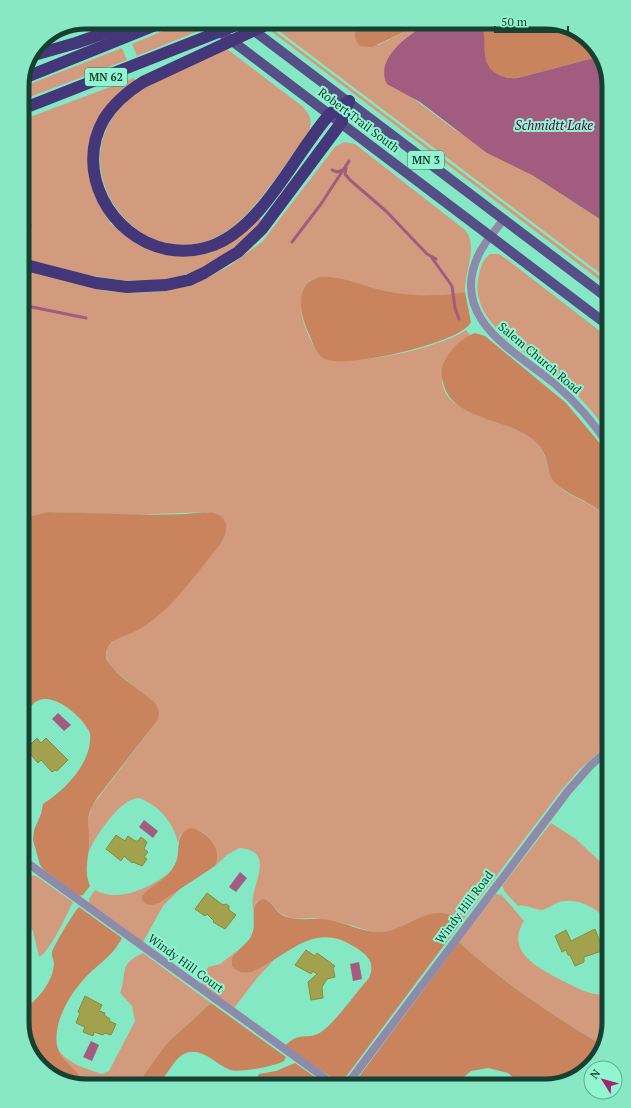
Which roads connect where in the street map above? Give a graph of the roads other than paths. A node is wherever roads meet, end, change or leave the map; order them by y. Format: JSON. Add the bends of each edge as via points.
{"nodes":[{"id":1,"x":116,"y":29,"type":"edge"},
{"id":2,"x":146,"y":29,"type":"edge"},
{"id":3,"x":216,"y":29,"type":"edge"},
{"id":4,"x":227,"y":29,"type":"edge"},
{"id":5,"x":253,"y":29,"type":"edge"},
{"id":6,"x":256,"y":29,"type":"edge"},
{"id":7,"x":40,"y":53,"type":"edge"},
{"id":8,"x":30,"y":75,"type":"edge"},
{"id":9,"x":349,"y":101,"type":"junction"},
{"id":10,"x":29,"y":106,"type":"edge"},
{"id":11,"x":330,"y":114,"type":"junction"},
{"id":12,"x":341,"y":122,"type":"junction"},
{"id":13,"x":504,"y":219,"type":"junction"},
{"id":14,"x":491,"y":236,"type":"junction"},
{"id":15,"x":29,"y":266,"type":"edge"},
{"id":16,"x":602,"y":294,"type":"edge"},
{"id":17,"x":602,"y":321,"type":"edge"},
{"id":18,"x":602,"y":436,"type":"edge"},
{"id":19,"x":602,"y":756,"type":"edge"},
{"id":20,"x":29,"y":864,"type":"edge"},
{"id":21,"x":326,"y":1079,"type":"edge"},
{"id":22,"x":351,"y":1079,"type":"edge"}],
"edges":[{"from":1,"to":7,"type":"highway"},
{"from":2,"to":8,"type":"highway","number":"MN 62"},
{"from":3,"to":11,"type":"main road","name":"Robert Trail South","number":"MN 3"},
{"from":4,"to":10,"type":"highway","number":"MN 62"},
{"from":5,"to":9,"type":"main road","name":"Robert Trail South","number":"MN 3"},
{"from":6,"to":11,"type":"highway","via":[[159,74],[129,91],[118,100],[106,116],[98,135],[93,163],[101,197],[118,223],[143,241],[170,249],[191,250],[212,246],[234,235],[260,209]]},
{"from":9,"to":11,"type":"highway"},
{"from":9,"to":12,"type":"highway"},
{"from":9,"to":13,"type":"main road","name":"Robert Trail South","number":"MN 3"},
{"from":11,"to":12,"type":"main road","name":"Robert Trail South","number":"MN 3"},
{"from":12,"to":14,"type":"main road","name":"Robert Trail South","number":"MN 3"},
{"from":12,"to":15,"type":"highway","via":[[257,235],[230,258],[196,277],[166,285],[127,288]]},
{"from":13,"to":14,"type":"street","name":"Salem Church Road"},
{"from":13,"to":16,"type":"main road","name":"Robert Trail South","number":"MN 3"},
{"from":14,"to":17,"type":"main road","name":"Robert Trail South","number":"MN 3"},
{"from":14,"to":18,"type":"street","name":"Salem Church Road","via":[[478,256],[471,280],[472,298],[479,317],[498,340],[570,398]]},
{"from":19,"to":22,"type":"street","name":"Windy Hill Road","via":[[568,791]]},
{"from":20,"to":21,"type":"street","name":"Windy Hill Court"}]}
